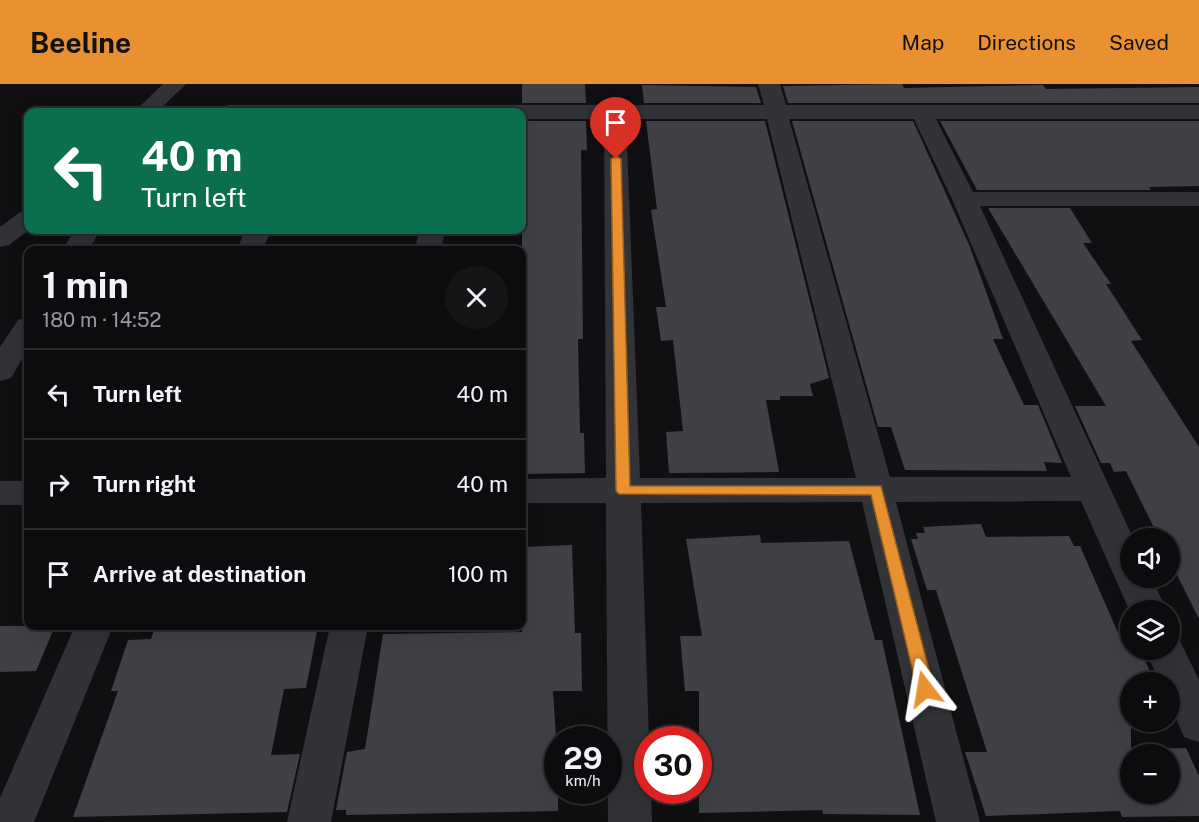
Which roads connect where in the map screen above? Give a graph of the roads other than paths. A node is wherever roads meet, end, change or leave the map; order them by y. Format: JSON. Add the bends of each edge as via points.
{"nodes":[{"id":1,"x":175,"y":84,"type":"edge"},
{"id":2,"x":769,"y":84,"type":"edge"},
{"id":3,"x":149,"y":108,"type":"edge"},
{"id":4,"x":1199,"y":111,"type":"edge"},
{"id":5,"x":526,"y":112,"type":"edge"},
{"id":6,"x":615,"y":112,"type":"junction"},
{"id":7,"x":776,"y":112,"type":"junction"},
{"id":8,"x":922,"y":112,"type":"junction"},
{"id":9,"x":964,"y":199,"type":"junction"},
{"id":10,"x":1199,"y":199,"type":"edge"},
{"id":11,"x":24,"y":221,"type":"edge"},
{"id":12,"x":0,"y":239,"type":"edge"},
{"id":13,"x":24,"y":333,"type":"edge"},
{"id":14,"x":0,"y":372,"type":"edge"},
{"id":15,"x":1093,"y":489,"type":"junction"},
{"id":16,"x":876,"y":490,"type":"junction"},
{"id":17,"x":526,"y":491,"type":"edge"},
{"id":18,"x":624,"y":491,"type":"junction"},
{"id":19,"x":0,"y":493,"type":"edge"},
{"id":20,"x":24,"y":493,"type":"edge"},
{"id":21,"x":1120,"y":549,"type":"edge"},
{"id":22,"x":91,"y":630,"type":"edge"},
{"id":23,"x":348,"y":630,"type":"edge"},
{"id":24,"x":1170,"y":660,"type":"edge"},
{"id":25,"x":1199,"y":724,"type":"edge"},
{"id":26,"x":12,"y":822,"type":"edge"},
{"id":27,"x":309,"y":822,"type":"edge"},
{"id":28,"x":630,"y":822,"type":"edge"},
{"id":29,"x":958,"y":822,"type":"edge"}],
"edges":[{"from":1,"to":3,"type":"street"},
{"from":2,"to":7,"type":"street"},
{"from":4,"to":8,"type":"street"},
{"from":5,"to":6,"type":"street"},
{"from":6,"to":7,"type":"street"},
{"from":6,"to":18,"type":"street"},
{"from":7,"to":8,"type":"street"},
{"from":7,"to":16,"type":"street"},
{"from":8,"to":9,"type":"street"},
{"from":9,"to":10,"type":"street"},
{"from":9,"to":15,"type":"street"},
{"from":11,"to":12,"type":"street"},
{"from":13,"to":14,"type":"street"},
{"from":15,"to":16,"type":"street"},
{"from":15,"to":21,"type":"street"},
{"from":16,"to":18,"type":"street"},
{"from":16,"to":29,"type":"street"},
{"from":17,"to":18,"type":"street"},
{"from":18,"to":28,"type":"street"},
{"from":19,"to":20,"type":"street"},
{"from":22,"to":26,"type":"street"},
{"from":23,"to":27,"type":"street"},
{"from":24,"to":25,"type":"street"}]}
